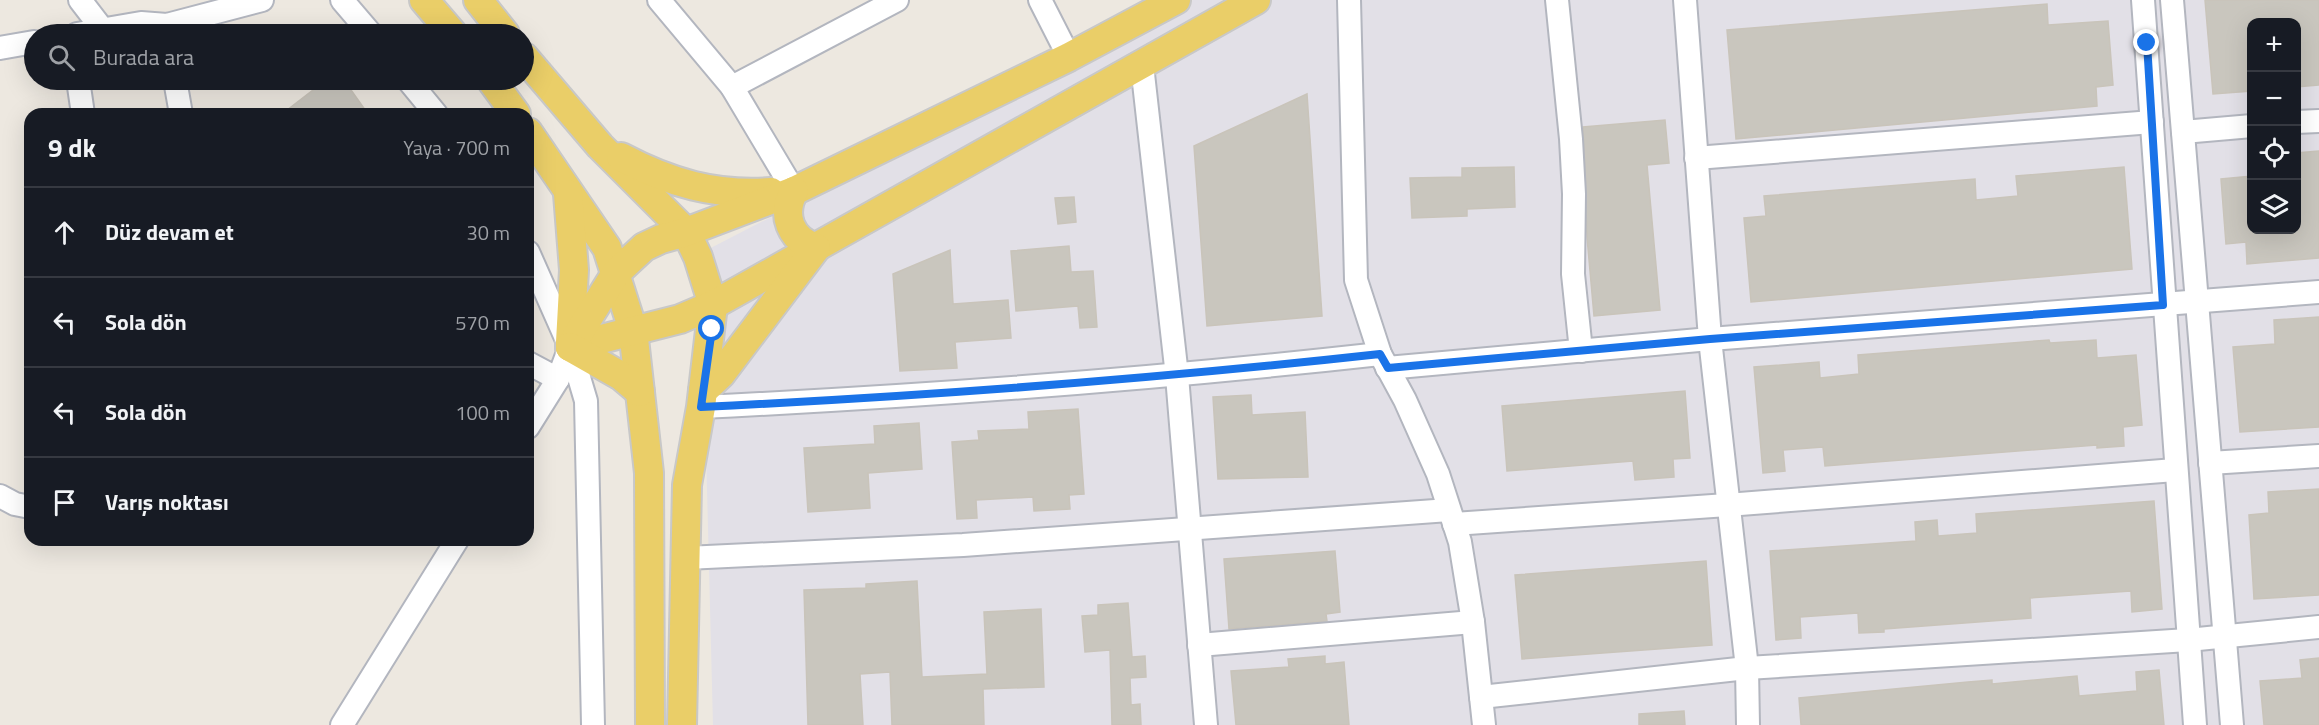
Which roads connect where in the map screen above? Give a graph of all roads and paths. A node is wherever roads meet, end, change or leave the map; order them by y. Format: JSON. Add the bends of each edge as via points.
{"nodes":[{"id":1,"x":80,"y":0,"type":"edge"},
{"id":2,"x":213,"y":0,"type":"edge"},
{"id":3,"x":262,"y":0,"type":"edge"},
{"id":4,"x":342,"y":0,"type":"edge"},
{"id":5,"x":424,"y":0,"type":"edge"},
{"id":6,"x":478,"y":0,"type":"edge"},
{"id":7,"x":659,"y":0,"type":"edge"},
{"id":8,"x":897,"y":0,"type":"edge"},
{"id":9,"x":1040,"y":0,"type":"edge"},
{"id":10,"x":1176,"y":0,"type":"edge"},
{"id":11,"x":1256,"y":0,"type":"edge"},
{"id":12,"x":1349,"y":0,"type":"edge"},
{"id":13,"x":1557,"y":0,"type":"edge"},
{"id":14,"x":1685,"y":0,"type":"edge"},
{"id":15,"x":2144,"y":0,"type":"edge"},
{"id":16,"x":2172,"y":0,"type":"edge"},
{"id":17,"x":863,"y":8,"type":"edge"},
{"id":18,"x":141,"y":23,"type":"junction"},
{"id":19,"x":98,"y":24,"type":"edge"},
{"id":20,"x":136,"y":24,"type":"edge"},
{"id":21,"x":145,"y":24,"type":"edge"},
{"id":22,"x":187,"y":24,"type":"edge"},
{"id":23,"x":362,"y":24,"type":"edge"},
{"id":24,"x":444,"y":24,"type":"edge"},
{"id":25,"x":497,"y":24,"type":"edge"},
{"id":26,"x":24,"y":44,"type":"edge"},
{"id":27,"x":0,"y":48,"type":"edge"},
{"id":28,"x":1070,"y":57,"type":"junction"},
{"id":29,"x":1142,"y":65,"type":"junction"},
{"id":30,"x":534,"y":69,"type":"edge"},
{"id":31,"x":732,"y":87,"type":"junction"},
{"id":32,"x":79,"y":90,"type":"edge"},
{"id":33,"x":177,"y":90,"type":"edge"},
{"id":34,"x":416,"y":90,"type":"edge"},
{"id":35,"x":498,"y":90,"type":"edge"},
{"id":36,"x":82,"y":108,"type":"edge"},
{"id":37,"x":180,"y":108,"type":"edge"},
{"id":38,"x":431,"y":108,"type":"edge"},
{"id":39,"x":512,"y":108,"type":"edge"},
{"id":40,"x":2319,"y":121,"type":"edge"},
{"id":41,"x":2152,"y":122,"type":"junction"},
{"id":42,"x":2301,"y":123,"type":"edge"},
{"id":43,"x":2247,"y":126,"type":"edge"},
{"id":44,"x":2183,"y":132,"type":"junction"},
{"id":45,"x":534,"y":141,"type":"edge"},
{"id":46,"x":600,"y":146,"type":"junction"},
{"id":47,"x":1696,"y":158,"type":"junction"},
{"id":48,"x":568,"y":189,"type":"junction"},
{"id":49,"x":794,"y":191,"type":"junction"},
{"id":50,"x":686,"y":232,"type":"junction"},
{"id":51,"x":816,"y":248,"type":"junction"},
{"id":52,"x":534,"y":266,"type":"edge"},
{"id":53,"x":616,"y":273,"type":"junction"},
{"id":54,"x":2319,"y":292,"type":"edge"},
{"id":55,"x":2198,"y":301,"type":"junction"},
{"id":56,"x":713,"y":305,"type":"junction"},
{"id":57,"x":2163,"y":305,"type":"junction"},
{"id":58,"x":633,"y":330,"type":"junction"},
{"id":59,"x":1710,"y":339,"type":"junction"},
{"id":60,"x":570,"y":347,"type":"junction"},
{"id":61,"x":1581,"y":351,"type":"junction"},
{"id":62,"x":1384,"y":361,"type":"junction"},
{"id":63,"x":534,"y":366,"type":"edge"},
{"id":64,"x":1177,"y":376,"type":"junction"},
{"id":65,"x":558,"y":379,"type":"junction"},
{"id":66,"x":640,"y":392,"type":"junction"},
{"id":67,"x":702,"y":399,"type":"junction"},
{"id":68,"x":534,"y":417,"type":"edge"},
{"id":69,"x":2319,"y":456,"type":"edge"},
{"id":70,"x":2210,"y":463,"type":"junction"},
{"id":71,"x":2175,"y":470,"type":"junction"},
{"id":72,"x":0,"y":496,"type":"edge"},
{"id":73,"x":24,"y":506,"type":"edge"},
{"id":74,"x":1726,"y":506,"type":"junction"},
{"id":75,"x":1452,"y":517,"type":"junction"},
{"id":76,"x":1188,"y":529,"type":"junction"},
{"id":77,"x":454,"y":546,"type":"edge"},
{"id":78,"x":686,"y":558,"type":"junction"},
{"id":79,"x":1473,"y":622,"type":"junction"},
{"id":80,"x":2319,"y":627,"type":"edge"},
{"id":81,"x":2224,"y":637,"type":"junction"},
{"id":82,"x":2188,"y":639,"type":"junction"},
{"id":83,"x":1199,"y":645,"type":"junction"},
{"id":84,"x":1747,"y":668,"type":"junction"},
{"id":85,"x":1481,"y":697,"type":"junction"},
{"id":86,"x":342,"y":725,"type":"edge"},
{"id":87,"x":593,"y":725,"type":"edge"},
{"id":88,"x":650,"y":725,"type":"edge"},
{"id":89,"x":682,"y":725,"type":"edge"},
{"id":90,"x":1206,"y":725,"type":"edge"},
{"id":91,"x":1484,"y":725,"type":"edge"},
{"id":92,"x":1748,"y":725,"type":"edge"},
{"id":93,"x":2195,"y":725,"type":"edge"},
{"id":94,"x":2232,"y":725,"type":"edge"}],
"edges":[{"from":1,"to":19,"type":"street"},
{"from":2,"to":18,"type":"street"},
{"from":3,"to":22,"type":"street"},
{"from":4,"to":23,"type":"street"},
{"from":5,"to":24,"type":"main road"},
{"from":6,"to":25,"type":"main road"},
{"from":7,"to":31,"type":"street"},
{"from":8,"to":17,"type":"street"},
{"from":9,"to":28,"type":"street"},
{"from":10,"to":28,"type":"main road"},
{"from":11,"to":29,"type":"main road"},
{"from":12,"to":62,"type":"street","via":[[1356,280]]},
{"from":13,"to":61,"type":"street","via":[[1574,194],[1573,274]]},
{"from":14,"to":47,"type":"street"},
{"from":15,"to":41,"type":"street"},
{"from":16,"to":44,"type":"street"},
{"from":17,"to":31,"type":"street"},
{"from":18,"to":20,"type":"street"},
{"from":18,"to":21,"type":"street"},
{"from":26,"to":27,"type":"street"},
{"from":28,"to":49,"type":"main road"},
{"from":29,"to":51,"type":"main road"},
{"from":29,"to":64,"type":"street"},
{"from":30,"to":46,"type":"main road"},
{"from":31,"to":49,"type":"street"},
{"from":32,"to":36,"type":"street"},
{"from":33,"to":37,"type":"street"},
{"from":34,"to":38,"type":"street"},
{"from":35,"to":39,"type":"main road"},
{"from":40,"to":42,"type":"street"},
{"from":41,"to":47,"type":"street"},
{"from":41,"to":57,"type":"street"},
{"from":43,"to":44,"type":"street"},
{"from":44,"to":55,"type":"street"},
{"from":45,"to":48,"type":"main road"},
{"from":46,"to":49,"type":"main road","via":[[692,187],[748,194]]},
{"from":46,"to":50,"type":"main road"},
{"from":47,"to":59,"type":"street"},
{"from":48,"to":53,"type":"main road","via":[[607,248]]},
{"from":48,"to":60,"type":"main road","via":[[574,270]]},
{"from":49,"to":50,"type":"main road"},
{"from":49,"to":51,"type":"main road","via":[[788,206],[789,223],[802,242]]},
{"from":50,"to":53,"type":"main road","via":[[644,247]]},
{"from":50,"to":56,"type":"main road"},
{"from":51,"to":56,"type":"main road"},
{"from":51,"to":67,"type":"main road"},
{"from":52,"to":60,"type":"street"},
{"from":53,"to":58,"type":"main road"},
{"from":53,"to":60,"type":"main road"},
{"from":54,"to":55,"type":"street"},
{"from":55,"to":57,"type":"street"},
{"from":55,"to":70,"type":"street"},
{"from":56,"to":58,"type":"main road","via":[[680,320]]},
{"from":56,"to":67,"type":"main road"},
{"from":57,"to":59,"type":"street"},
{"from":57,"to":71,"type":"street"},
{"from":58,"to":60,"type":"main road"},
{"from":58,"to":66,"type":"main road"},
{"from":59,"to":61,"type":"street"},
{"from":59,"to":74,"type":"street"},
{"from":60,"to":65,"type":"street"},
{"from":60,"to":66,"type":"main road","via":[[621,376]]},
{"from":60,"to":87,"type":"street","via":[[586,401]]},
{"from":61,"to":62,"type":"street"},
{"from":62,"to":64,"type":"street"},
{"from":62,"to":75,"type":"street","via":[[1438,474]]},
{"from":63,"to":65,"type":"street"},
{"from":64,"to":67,"type":"street","via":[[922,396]]},
{"from":64,"to":76,"type":"street"},
{"from":65,"to":68,"type":"street"},
{"from":66,"to":88,"type":"main road","via":[[649,473]]},
{"from":67,"to":78,"type":"main road","via":[[687,485]]},
{"from":69,"to":70,"type":"street"},
{"from":70,"to":81,"type":"street"},
{"from":71,"to":74,"type":"street"},
{"from":71,"to":82,"type":"street"},
{"from":72,"to":73,"type":"street"},
{"from":74,"to":75,"type":"street"},
{"from":74,"to":84,"type":"street"},
{"from":75,"to":76,"type":"street"},
{"from":75,"to":79,"type":"street"},
{"from":76,"to":78,"type":"street"},
{"from":76,"to":83,"type":"street"},
{"from":77,"to":86,"type":"street"},
{"from":78,"to":89,"type":"main road"},
{"from":79,"to":83,"type":"street"},
{"from":79,"to":85,"type":"street"},
{"from":80,"to":81,"type":"street"},
{"from":81,"to":82,"type":"street"},
{"from":81,"to":94,"type":"street"},
{"from":82,"to":84,"type":"street"},
{"from":82,"to":93,"type":"street"},
{"from":83,"to":90,"type":"street"},
{"from":84,"to":85,"type":"street"},
{"from":84,"to":92,"type":"street"},
{"from":85,"to":91,"type":"street"}]}
